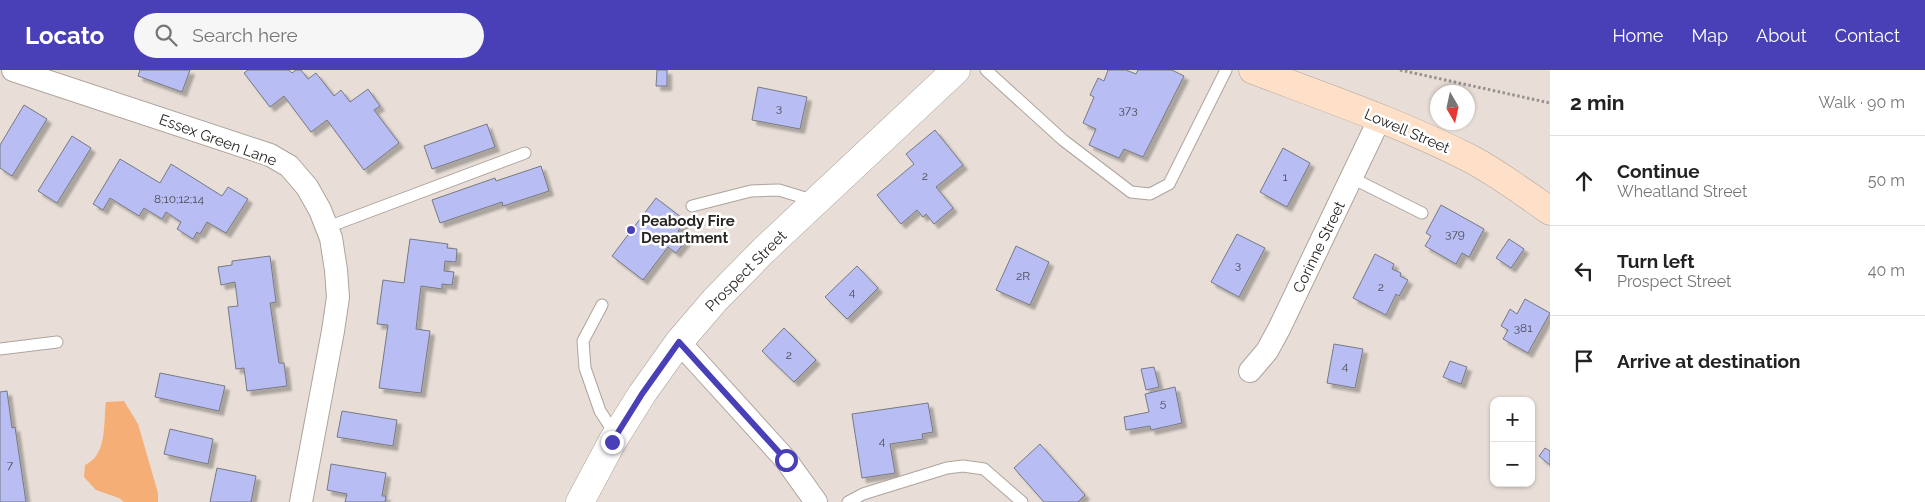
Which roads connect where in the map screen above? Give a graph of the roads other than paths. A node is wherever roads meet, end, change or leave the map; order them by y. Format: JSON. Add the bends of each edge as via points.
{"nodes":[{"id":1,"x":13,"y":70,"type":"edge"},
{"id":2,"x":986,"y":70,"type":"edge"},
{"id":3,"x":1226,"y":70,"type":"edge"},
{"id":4,"x":1254,"y":70,"type":"edge"},
{"id":5,"x":957,"y":71,"type":"edge"},
{"id":6,"x":1380,"y":118,"type":"junction"},
{"id":7,"x":526,"y":153,"type":"dead end"},
{"id":8,"x":1352,"y":178,"type":"junction"},
{"id":9,"x":816,"y":201,"type":"junction"},
{"id":10,"x":692,"y":206,"type":"dead end"},
{"id":11,"x":1550,"y":211,"type":"edge"},
{"id":12,"x":1422,"y":213,"type":"dead end"},
{"id":13,"x":328,"y":227,"type":"junction"},
{"id":14,"x":602,"y":305,"type":"dead end"},
{"id":15,"x":57,"y":342,"type":"dead end"},
{"id":16,"x":679,"y":342,"type":"junction"},
{"id":17,"x":0,"y":349,"type":"edge"},
{"id":18,"x":1250,"y":371,"type":"dead end"},
{"id":19,"x":616,"y":436,"type":"junction"},
{"id":20,"x":301,"y":502,"type":"edge"},
{"id":21,"x":580,"y":502,"type":"edge"},
{"id":22,"x":816,"y":502,"type":"edge"},
{"id":23,"x":848,"y":502,"type":"edge"},
{"id":24,"x":1022,"y":502,"type":"edge"}],
"edges":[{"from":1,"to":13,"type":"street","name":"Essex Green Lane","via":[[270,155],[289,166],[307,187]]},
{"from":2,"to":3,"type":"lane","via":[[1063,140],[1131,192],[1150,194],[1169,184]]},
{"from":4,"to":6,"type":"main road","name":"Lowell Street"},
{"from":5,"to":9,"type":"street","name":"Prospect Street"},
{"from":6,"to":8,"type":"street","name":"Corinne Street"},
{"from":6,"to":11,"type":"main road","name":"Lowell Street","via":[[1475,161]]},
{"from":7,"to":13,"type":"lane"},
{"from":8,"to":12,"type":"lane"},
{"from":8,"to":18,"type":"street","name":"Corinne Street","via":[[1279,329],[1267,351]]},
{"from":9,"to":10,"type":"lane","via":[[779,190],[751,191]]},
{"from":9,"to":16,"type":"street","name":"Prospect Street","via":[[715,300]]},
{"from":13,"to":20,"type":"street","name":"Essex Green Lane","via":[[338,297]]},
{"from":14,"to":19,"type":"lane","via":[[583,342],[585,368],[600,411]]},
{"from":15,"to":17,"type":"lane"},
{"from":16,"to":19,"type":"street","name":"Prospect Street"},
{"from":16,"to":22,"type":"street","via":[[786,460]]},
{"from":19,"to":21,"type":"street","name":"Prospect Street"},
{"from":23,"to":24,"type":"lane","via":[[862,494],[963,466],[984,469]]}]}
